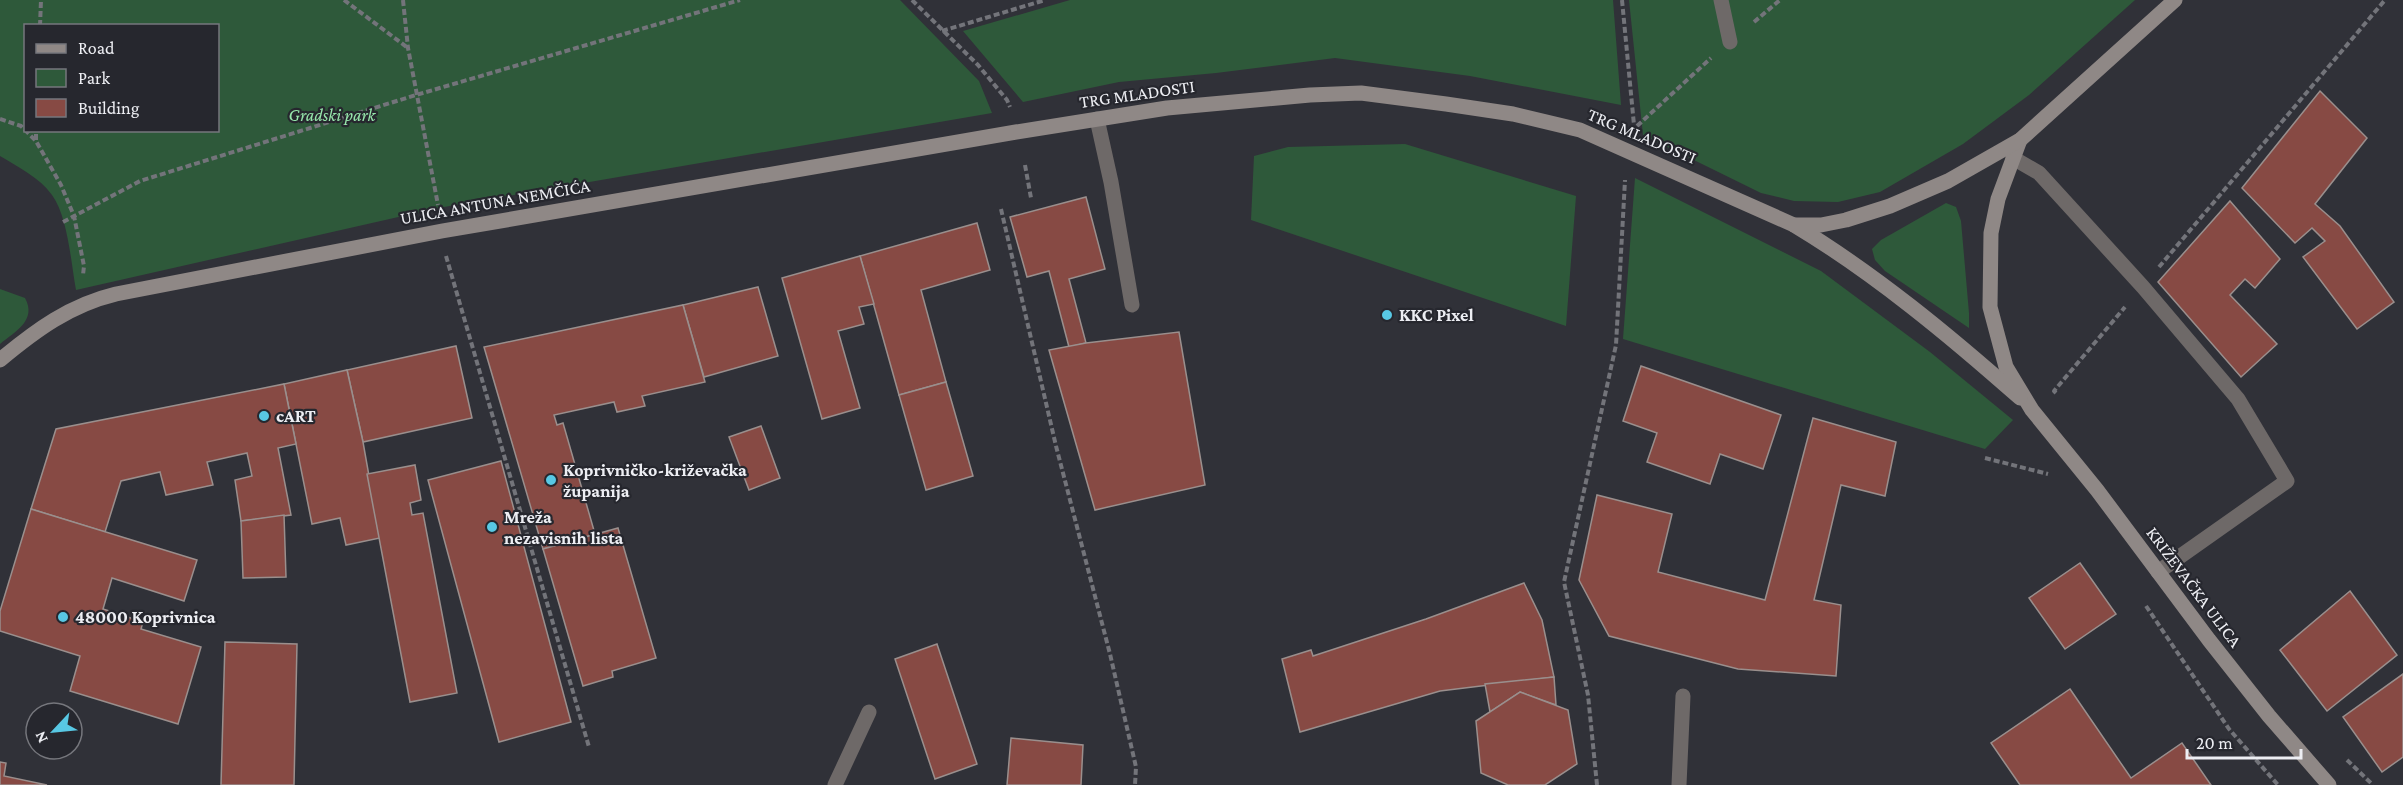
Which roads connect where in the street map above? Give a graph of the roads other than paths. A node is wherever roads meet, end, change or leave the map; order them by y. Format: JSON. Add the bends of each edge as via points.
{"nodes":[{"id":1,"x":1721,"y":0,"type":"edge"},
{"id":2,"x":2175,"y":0,"type":"edge"},
{"id":3,"x":1730,"y":42,"type":"road end"},
{"id":4,"x":1097,"y":119,"type":"junction"},
{"id":5,"x":1016,"y":132,"type":"joint"},
{"id":6,"x":2020,"y":140,"type":"junction"},
{"id":7,"x":2013,"y":158,"type":"junction"},
{"id":8,"x":1794,"y":225,"type":"junction"},
{"id":9,"x":1132,"y":306,"type":"dead end"},
{"id":10,"x":0,"y":360,"type":"edge"},
{"id":11,"x":2032,"y":410,"type":"junction"},
{"id":12,"x":2158,"y":572,"type":"junction"},
{"id":13,"x":1683,"y":696,"type":"dead end"},
{"id":14,"x":869,"y":712,"type":"dead end"},
{"id":15,"x":835,"y":785,"type":"edge"},
{"id":16,"x":1679,"y":785,"type":"edge"},
{"id":17,"x":2329,"y":785,"type":"edge"}],
"edges":[{"from":1,"to":3,"type":"lane"},
{"from":2,"to":6,"type":"main road","name":"TRG MLADOSTI"},
{"from":4,"to":5,"type":"main road","name":"TRG MLADOSTI"},
{"from":4,"to":8,"type":"main road","name":"TRG MLADOSTI","via":[[1167,108],[1361,93],[1502,112],[1580,130]]},
{"from":4,"to":9,"type":"lane"},
{"from":5,"to":10,"type":"main road","name":"ULICA ANTUNA NEMČIĆA","via":[[442,231],[116,294],[91,300],[52,319]]},
{"from":6,"to":7,"type":"main road","name":"KRIŽEVAČKA ULICA"},
{"from":6,"to":8,"type":"main road","name":"TRG MLADOSTI","via":[[1948,180],[1890,206],[1821,225]]},
{"from":7,"to":11,"type":"main road","name":"KRIŽEVAČKA ULICA","via":[[1990,233],[1990,307],[2007,368]]},
{"from":7,"to":12,"type":"lane","via":[[2039,172],[2143,287],[2238,399],[2287,481]]},
{"from":8,"to":11,"type":"main road","name":"KRIŽEVAČKA ULICA","via":[[1850,262],[1956,343]]},
{"from":11,"to":12,"type":"main road","name":"KRIŽEVAČKA ULICA"},
{"from":12,"to":17,"type":"main road","name":"KRIŽEVAČKA ULICA","via":[[2269,716]]},
{"from":13,"to":16,"type":"lane"},
{"from":14,"to":15,"type":"lane"}]}
